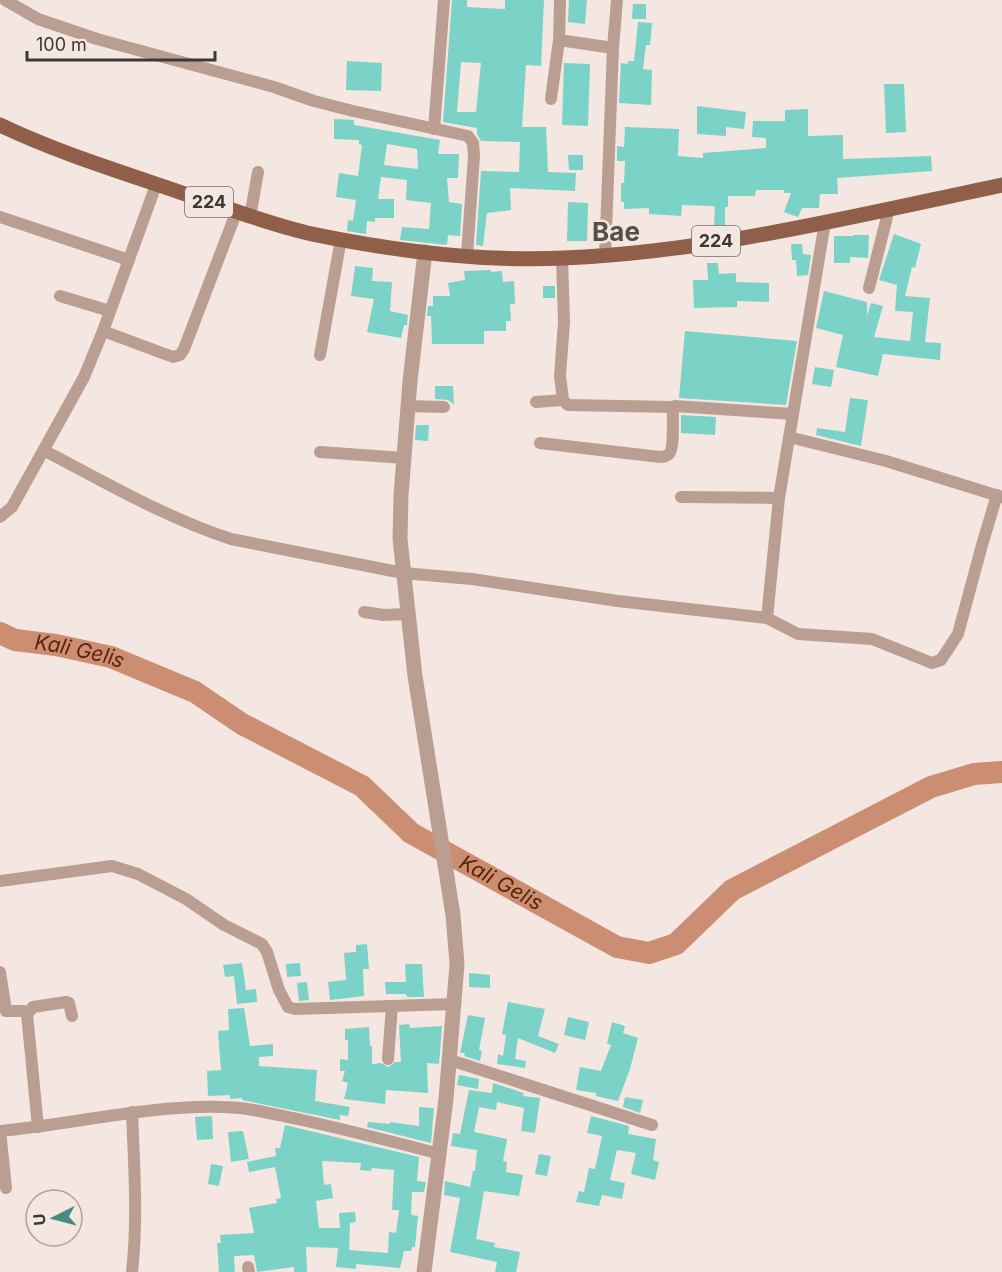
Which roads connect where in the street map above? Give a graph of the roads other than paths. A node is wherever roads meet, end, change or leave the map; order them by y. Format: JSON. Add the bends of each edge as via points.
{"nodes":[{"id":1,"x":6,"y":0,"type":"edge"},
{"id":2,"x":444,"y":0,"type":"edge"},
{"id":3,"x":616,"y":0,"type":"edge"},
{"id":4,"x":560,"y":1,"type":"edge"},
{"id":5,"x":560,"y":40,"type":"junction"},
{"id":6,"x":613,"y":48,"type":"junction"},
{"id":7,"x":551,"y":99,"type":"dead end"},
{"id":8,"x":0,"y":125,"type":"edge"},
{"id":9,"x":434,"y":129,"type":"junction"},
{"id":10,"x":258,"y":172,"type":"dead end"},
{"id":11,"x":156,"y":185,"type":"junction"},
{"id":12,"x":1002,"y":185,"type":"edge"},
{"id":13,"x":889,"y":209,"type":"junction"},
{"id":14,"x":243,"y":215,"type":"junction"},
{"id":15,"x":0,"y":217,"type":"edge"},
{"id":16,"x":825,"y":222,"type":"junction"},
{"id":17,"x":341,"y":239,"type":"junction"},
{"id":18,"x":425,"y":252,"type":"junction"},
{"id":19,"x":467,"y":255,"type":"junction"},
{"id":20,"x":605,"y":256,"type":"junction"},
{"id":21,"x":562,"y":258,"type":"junction"},
{"id":22,"x":129,"y":260,"type":"junction"},
{"id":23,"x":869,"y":288,"type":"dead end"},
{"id":24,"x":60,"y":296,"type":"dead end"},
{"id":25,"x":110,"y":311,"type":"junction"},
{"id":26,"x":103,"y":331,"type":"junction"},
{"id":27,"x":320,"y":355,"type":"dead end"},
{"id":28,"x":562,"y":400,"type":"junction"},
{"id":29,"x":536,"y":402,"type":"dead end"},
{"id":30,"x":408,"y":406,"type":"junction"},
{"id":31,"x":444,"y":407,"type":"dead end"},
{"id":32,"x":673,"y":407,"type":"junction"},
{"id":33,"x":793,"y":414,"type":"junction"},
{"id":34,"x":789,"y":437,"type":"junction"},
{"id":35,"x":540,"y":443,"type":"dead end"},
{"id":36,"x":45,"y":451,"type":"junction"},
{"id":37,"x":320,"y":452,"type":"dead end"},
{"id":38,"x":404,"y":458,"type":"junction"},
{"id":39,"x":1000,"y":496,"type":"edge"},
{"id":40,"x":681,"y":497,"type":"dead end"},
{"id":41,"x":779,"y":498,"type":"junction"},
{"id":42,"x":0,"y":517,"type":"edge"},
{"id":43,"x":403,"y":573,"type":"junction"},
{"id":44,"x":364,"y":612,"type":"dead end"},
{"id":45,"x":408,"y":614,"type":"junction"},
{"id":46,"x":767,"y":618,"type":"junction"},
{"id":47,"x":0,"y":881,"type":"edge"},
{"id":48,"x":0,"y":972,"type":"edge"},
{"id":49,"x":455,"y":1004,"type":"junction"},
{"id":50,"x":392,"y":1006,"type":"junction"},
{"id":51,"x":3,"y":1011,"type":"edge"},
{"id":52,"x":27,"y":1014,"type":"junction"},
{"id":53,"x":72,"y":1016,"type":"dead end"},
{"id":54,"x":388,"y":1059,"type":"dead end"},
{"id":55,"x":450,"y":1060,"type":"junction"},
{"id":56,"x":132,"y":1112,"type":"junction"},
{"id":57,"x":652,"y":1125,"type":"dead end"},
{"id":58,"x":38,"y":1127,"type":"junction"},
{"id":59,"x":0,"y":1131,"type":"edge"},
{"id":60,"x":440,"y":1154,"type":"junction"},
{"id":61,"x":6,"y":1188,"type":"dead end"},
{"id":62,"x":132,"y":1272,"type":"edge"},
{"id":63,"x":424,"y":1272,"type":"edge"}],
"edges":[{"from":1,"to":9,"type":"street","via":[[38,19],[96,39],[314,101]]},
{"from":2,"to":9,"type":"street"},
{"from":3,"to":6,"type":"street"},
{"from":4,"to":5,"type":"street"},
{"from":5,"to":6,"type":"street"},
{"from":5,"to":7,"type":"street"},
{"from":6,"to":20,"type":"street"},
{"from":8,"to":11,"type":"main road","number":"224","via":[[42,145]]},
{"from":9,"to":19,"type":"street","via":[[468,136],[473,142]]},
{"from":10,"to":14,"type":"street"},
{"from":11,"to":14,"type":"main road","number":"224"},
{"from":11,"to":22,"type":"street"},
{"from":12,"to":13,"type":"main road","number":"224"},
{"from":13,"to":16,"type":"main road","number":"224"},
{"from":13,"to":23,"type":"street"},
{"from":14,"to":17,"type":"main road","number":"224"},
{"from":14,"to":26,"type":"street","via":[[180,355],[173,357]]},
{"from":15,"to":22,"type":"street"},
{"from":16,"to":20,"type":"main road","number":"224"},
{"from":16,"to":33,"type":"street"},
{"from":17,"to":18,"type":"main road","number":"224"},
{"from":17,"to":27,"type":"street"},
{"from":18,"to":19,"type":"main road","number":"224"},
{"from":18,"to":30,"type":"street"},
{"from":19,"to":21,"type":"main road","number":"224"},
{"from":20,"to":21,"type":"main road","number":"224"},
{"from":21,"to":28,"type":"street"},
{"from":22,"to":25,"type":"street"},
{"from":24,"to":25,"type":"street"},
{"from":25,"to":26,"type":"street"},
{"from":26,"to":36,"type":"street"},
{"from":28,"to":29,"type":"street"},
{"from":28,"to":32,"type":"street","via":[[568,405]]},
{"from":30,"to":31,"type":"street"},
{"from":30,"to":38,"type":"street"},
{"from":32,"to":33,"type":"street"},
{"from":32,"to":35,"type":"street","via":[[672,445],[666,456]]},
{"from":33,"to":34,"type":"street"},
{"from":34,"to":39,"type":"street","via":[[886,461]]},
{"from":34,"to":41,"type":"street"},
{"from":36,"to":42,"type":"street","via":[[12,507]]},
{"from":36,"to":43,"type":"street","via":[[210,532]]},
{"from":37,"to":38,"type":"street"},
{"from":38,"to":43,"type":"street","via":[[400,539]]},
{"from":39,"to":46,"type":"street","via":[[958,634],[938,662],[924,661],[872,639],[798,634]]},
{"from":40,"to":41,"type":"street"},
{"from":41,"to":46,"type":"street"},
{"from":43,"to":45,"type":"street"},
{"from":43,"to":46,"type":"street"},
{"from":44,"to":45,"type":"street"},
{"from":45,"to":49,"type":"street","via":[[456,941]]},
{"from":47,"to":50,"type":"street","via":[[112,866],[138,874],[262,944],[288,1007],[295,1010]]},
{"from":48,"to":51,"type":"street"},
{"from":49,"to":50,"type":"street"},
{"from":49,"to":55,"type":"street"},
{"from":50,"to":54,"type":"street"},
{"from":51,"to":52,"type":"street"},
{"from":52,"to":53,"type":"street","via":[[33,1007],[66,1002]]},
{"from":52,"to":58,"type":"street"},
{"from":55,"to":57,"type":"street"},
{"from":55,"to":60,"type":"street"},
{"from":56,"to":58,"type":"street"},
{"from":56,"to":60,"type":"street","via":[[192,1107],[247,1109]]},
{"from":56,"to":62,"type":"street"},
{"from":58,"to":59,"type":"street"},
{"from":59,"to":61,"type":"street"},
{"from":60,"to":63,"type":"street"}]}
